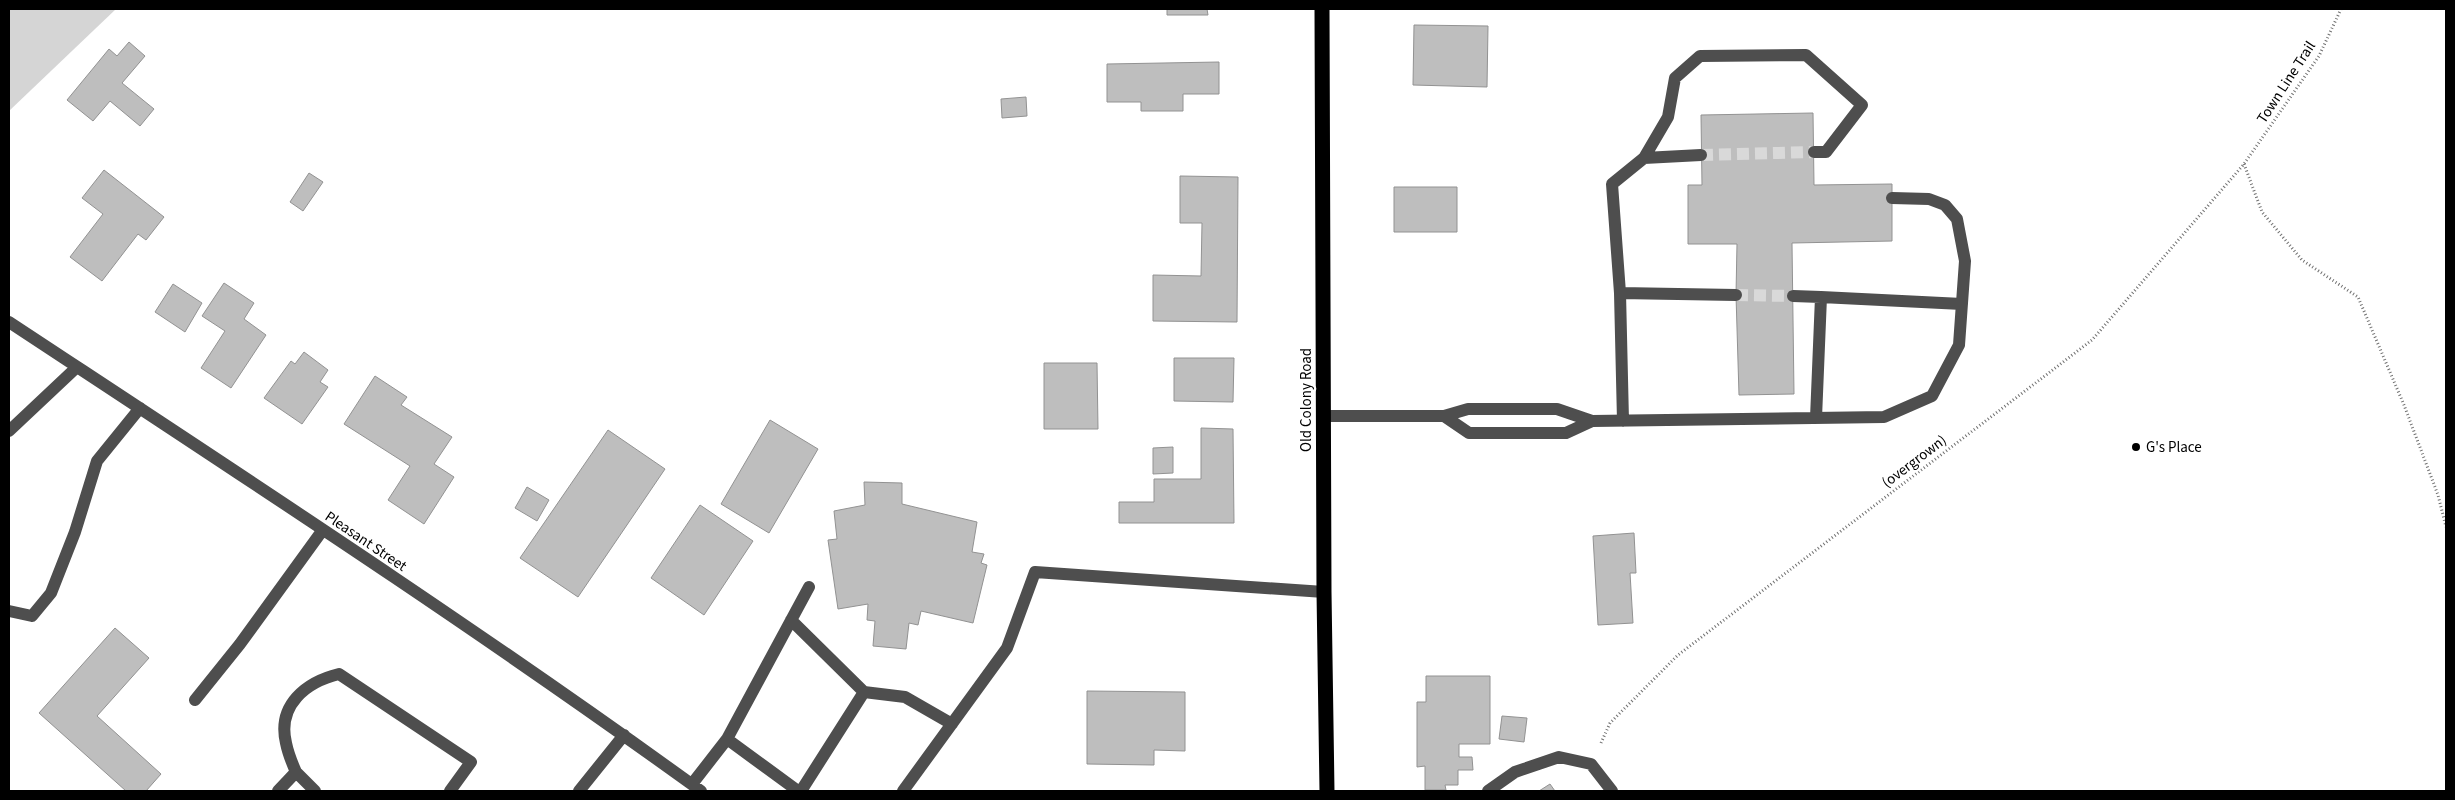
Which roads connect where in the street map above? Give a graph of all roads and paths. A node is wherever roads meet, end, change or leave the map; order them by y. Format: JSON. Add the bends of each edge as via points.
{"nodes":[{"id":1,"x":1322,"y":9,"type":"edge"},
{"id":2,"x":2341,"y":9,"type":"edge"},
{"id":3,"x":1814,"y":152,"type":"tunnel mouth"},
{"id":4,"x":1701,"y":156,"type":"tunnel mouth"},
{"id":5,"x":1644,"y":158,"type":"junction"},
{"id":6,"x":2244,"y":164,"type":"junction"},
{"id":7,"x":1892,"y":198,"type":"dead end"},
{"id":8,"x":1620,"y":293,"type":"junction"},
{"id":9,"x":1736,"y":295,"type":"tunnel mouth"},
{"id":10,"x":1793,"y":296,"type":"tunnel mouth"},
{"id":11,"x":1821,"y":297,"type":"junction"},
{"id":12,"x":1962,"y":304,"type":"junction"},
{"id":13,"x":9,"y":322,"type":"edge"},
{"id":14,"x":77,"y":367,"type":"junction"},
{"id":15,"x":140,"y":408,"type":"junction"},
{"id":16,"x":1323,"y":416,"type":"junction"},
{"id":17,"x":1444,"y":416,"type":"junction"},
{"id":18,"x":1816,"y":418,"type":"junction"},
{"id":19,"x":1592,"y":421,"type":"junction"},
{"id":20,"x":1623,"y":421,"type":"junction"},
{"id":21,"x":9,"y":431,"type":"edge"},
{"id":22,"x":2446,"y":527,"type":"edge"},
{"id":23,"x":322,"y":530,"type":"junction"},
{"id":24,"x":809,"y":587,"type":"dead end"},
{"id":25,"x":1324,"y":592,"type":"junction"},
{"id":26,"x":9,"y":611,"type":"edge"},
{"id":27,"x":791,"y":620,"type":"junction"},
{"id":28,"x":864,"y":692,"type":"junction"},
{"id":29,"x":195,"y":700,"type":"dead end"},
{"id":30,"x":952,"y":724,"type":"junction"},
{"id":31,"x":624,"y":735,"type":"junction"},
{"id":32,"x":727,"y":739,"type":"junction"},
{"id":33,"x":1591,"y":764,"type":"junction"},
{"id":34,"x":296,"y":772,"type":"junction"},
{"id":35,"x":696,"y":788,"type":"edge"},
{"id":36,"x":278,"y":791,"type":"edge"},
{"id":37,"x":316,"y":791,"type":"edge"},
{"id":38,"x":450,"y":791,"type":"edge"},
{"id":39,"x":579,"y":791,"type":"edge"},
{"id":40,"x":800,"y":791,"type":"edge"},
{"id":41,"x":903,"y":791,"type":"edge"},
{"id":42,"x":1327,"y":791,"type":"edge"},
{"id":43,"x":1488,"y":791,"type":"edge"},
{"id":44,"x":1612,"y":791,"type":"edge"}],
"edges":[{"from":1,"to":16,"type":"highway","name":"Old Colony Road"},
{"from":2,"to":6,"type":"path","name":"Town Line Trail","via":[[2319,56]]},
{"from":3,"to":5,"type":"street","via":[[1826,152],[1862,105],[1806,55],[1700,56],[1675,78],[1668,117]]},
{"from":4,"to":5,"type":"street"},
{"from":5,"to":8,"type":"street","via":[[1612,184]]},
{"from":6,"to":22,"type":"path","via":[[2262,212],[2302,260],[2358,297],[2438,495]]},
{"from":6,"to":33,"type":"path","name":"(overgrown)","via":[[2092,340],[1678,654],[1610,723]]},
{"from":7,"to":12,"type":"street","via":[[1929,199],[1945,205],[1957,219],[1965,261]]},
{"from":8,"to":9,"type":"street"},
{"from":8,"to":20,"type":"street"},
{"from":10,"to":11,"type":"street"},
{"from":11,"to":12,"type":"street"},
{"from":11,"to":18,"type":"street"},
{"from":12,"to":18,"type":"street","via":[[1959,345],[1932,396],[1884,417]]},
{"from":13,"to":14,"type":"street","name":"Pleasant Street"},
{"from":14,"to":15,"type":"street","name":"Pleasant Street"},
{"from":14,"to":21,"type":"street"},
{"from":15,"to":23,"type":"street","name":"Pleasant Street"},
{"from":15,"to":26,"type":"street","via":[[97,461],[75,532],[51,593],[32,616]]},
{"from":16,"to":17,"type":"street"},
{"from":16,"to":25,"type":"highway","name":"Old Colony Road"},
{"from":17,"to":19,"type":"street","via":[[1468,409],[1557,409]]},
{"from":17,"to":19,"type":"street","via":[[1469,433],[1566,433]]},
{"from":18,"to":20,"type":"street"},
{"from":19,"to":20,"type":"street"},
{"from":23,"to":29,"type":"street","via":[[240,644]]},
{"from":23,"to":31,"type":"street","name":"Pleasant Street"},
{"from":24,"to":27,"type":"street"},
{"from":25,"to":30,"type":"street","via":[[1035,572],[1007,648]]},
{"from":25,"to":42,"type":"highway","name":"Old Colony Road"},
{"from":27,"to":28,"type":"street"},
{"from":27,"to":32,"type":"street"},
{"from":28,"to":30,"type":"street","via":[[904,697]]},
{"from":28,"to":40,"type":"street"},
{"from":30,"to":41,"type":"street"},
{"from":31,"to":35,"type":"street","name":"Pleasant Street"},
{"from":31,"to":39,"type":"street"},
{"from":32,"to":35,"type":"street"},
{"from":32,"to":40,"type":"street"},
{"from":33,"to":43,"type":"street","via":[[1559,757],[1516,772]]},
{"from":33,"to":44,"type":"street"},
{"from":34,"to":36,"type":"street"},
{"from":34,"to":37,"type":"street"},
{"from":34,"to":38,"type":"street","via":[[285,741],[286,722],[292,704],[304,689],[320,679],[338,674],[471,762]]}]}
